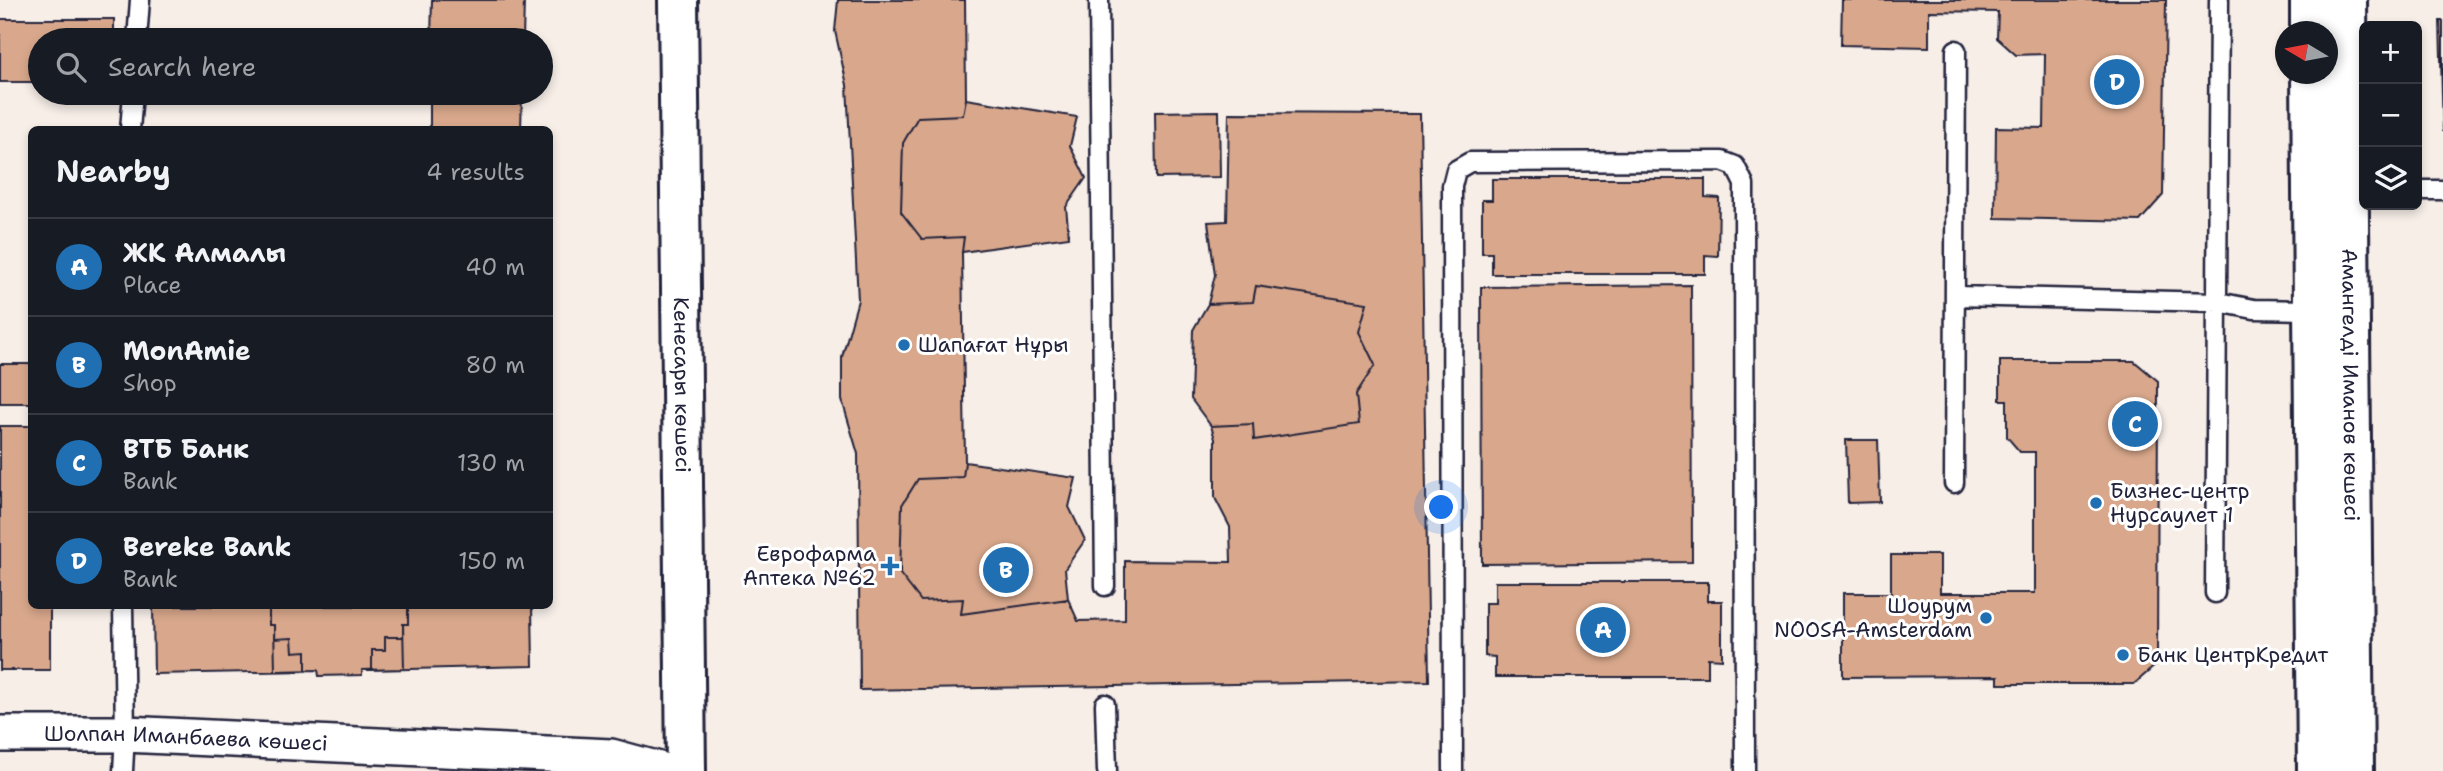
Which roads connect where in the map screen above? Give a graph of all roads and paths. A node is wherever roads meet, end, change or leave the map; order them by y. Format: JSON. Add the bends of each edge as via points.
{"nodes":[{"id":1,"x":140,"y":0,"type":"edge"},
{"id":2,"x":678,"y":0,"type":"edge"},
{"id":3,"x":1099,"y":0,"type":"edge"},
{"id":4,"x":2219,"y":0,"type":"edge"},
{"id":5,"x":2310,"y":0,"type":"edge"},
{"id":6,"x":2347,"y":0,"type":"edge"},
{"id":7,"x":2310,"y":21,"type":"edge"},
{"id":8,"x":138,"y":28,"type":"edge"},
{"id":9,"x":1956,"y":50,"type":"dead end"},
{"id":10,"x":2311,"y":84,"type":"edge"},
{"id":11,"x":132,"y":105,"type":"edge"},
{"id":12,"x":130,"y":126,"type":"edge"},
{"id":13,"x":2422,"y":190,"type":"edge"},
{"id":14,"x":2443,"y":190,"type":"edge"},
{"id":15,"x":2357,"y":191,"type":"edge"},
{"id":16,"x":1955,"y":296,"type":"junction"},
{"id":17,"x":2218,"y":302,"type":"junction"},
{"id":18,"x":2313,"y":310,"type":"junction"},
{"id":19,"x":1954,"y":483,"type":"dead end"},
{"id":20,"x":1105,"y":586,"type":"dead end"},
{"id":21,"x":2215,"y":593,"type":"dead end"},
{"id":22,"x":123,"y":609,"type":"edge"},
{"id":23,"x":1105,"y":704,"type":"dead end"},
{"id":24,"x":0,"y":734,"type":"edge"},
{"id":25,"x":125,"y":734,"type":"junction"},
{"id":26,"x":123,"y":771,"type":"edge"},
{"id":27,"x":663,"y":771,"type":"edge"},
{"id":28,"x":686,"y":771,"type":"edge"},
{"id":29,"x":1107,"y":771,"type":"edge"},
{"id":30,"x":1453,"y":771,"type":"edge"},
{"id":31,"x":1745,"y":771,"type":"edge"},
{"id":32,"x":2317,"y":771,"type":"edge"},
{"id":33,"x":2354,"y":771,"type":"edge"}],
"edges":[{"from":1,"to":8,"type":"lane"},
{"from":2,"to":28,"type":"main road","name":"Кенесары көшесі"},
{"from":3,"to":20,"type":"lane"},
{"from":4,"to":17,"type":"lane"},
{"from":5,"to":7,"type":"main road"},
{"from":6,"to":15,"type":"main road","name":"Амангелді Иманов көшесі"},
{"from":9,"to":16,"type":"lane"},
{"from":10,"to":18,"type":"main road","name":"Амангелді Иманов көшесі"},
{"from":11,"to":12,"type":"lane"},
{"from":13,"to":14,"type":"lane"},
{"from":15,"to":33,"type":"main road","name":"Амангелді Иманов көшесі"},
{"from":16,"to":17,"type":"lane"},
{"from":16,"to":19,"type":"lane"},
{"from":17,"to":18,"type":"lane","via":[[2255,309]]},
{"from":17,"to":21,"type":"lane"},
{"from":18,"to":32,"type":"main road","name":"Амангелді Иманов көшесі"},
{"from":22,"to":25,"type":"lane"},
{"from":23,"to":29,"type":"lane"},
{"from":24,"to":25,"type":"street","name":"Шолпан Иманбаева көшесі"},
{"from":25,"to":26,"type":"lane"},
{"from":25,"to":27,"type":"street","name":"Шолпан Иманбаева көшесі","via":[[611,757]]},
{"from":30,"to":31,"type":"lane","via":[[1452,186],[1456,170],[1470,162],[1722,161],[1735,166],[1744,184]]}]}
